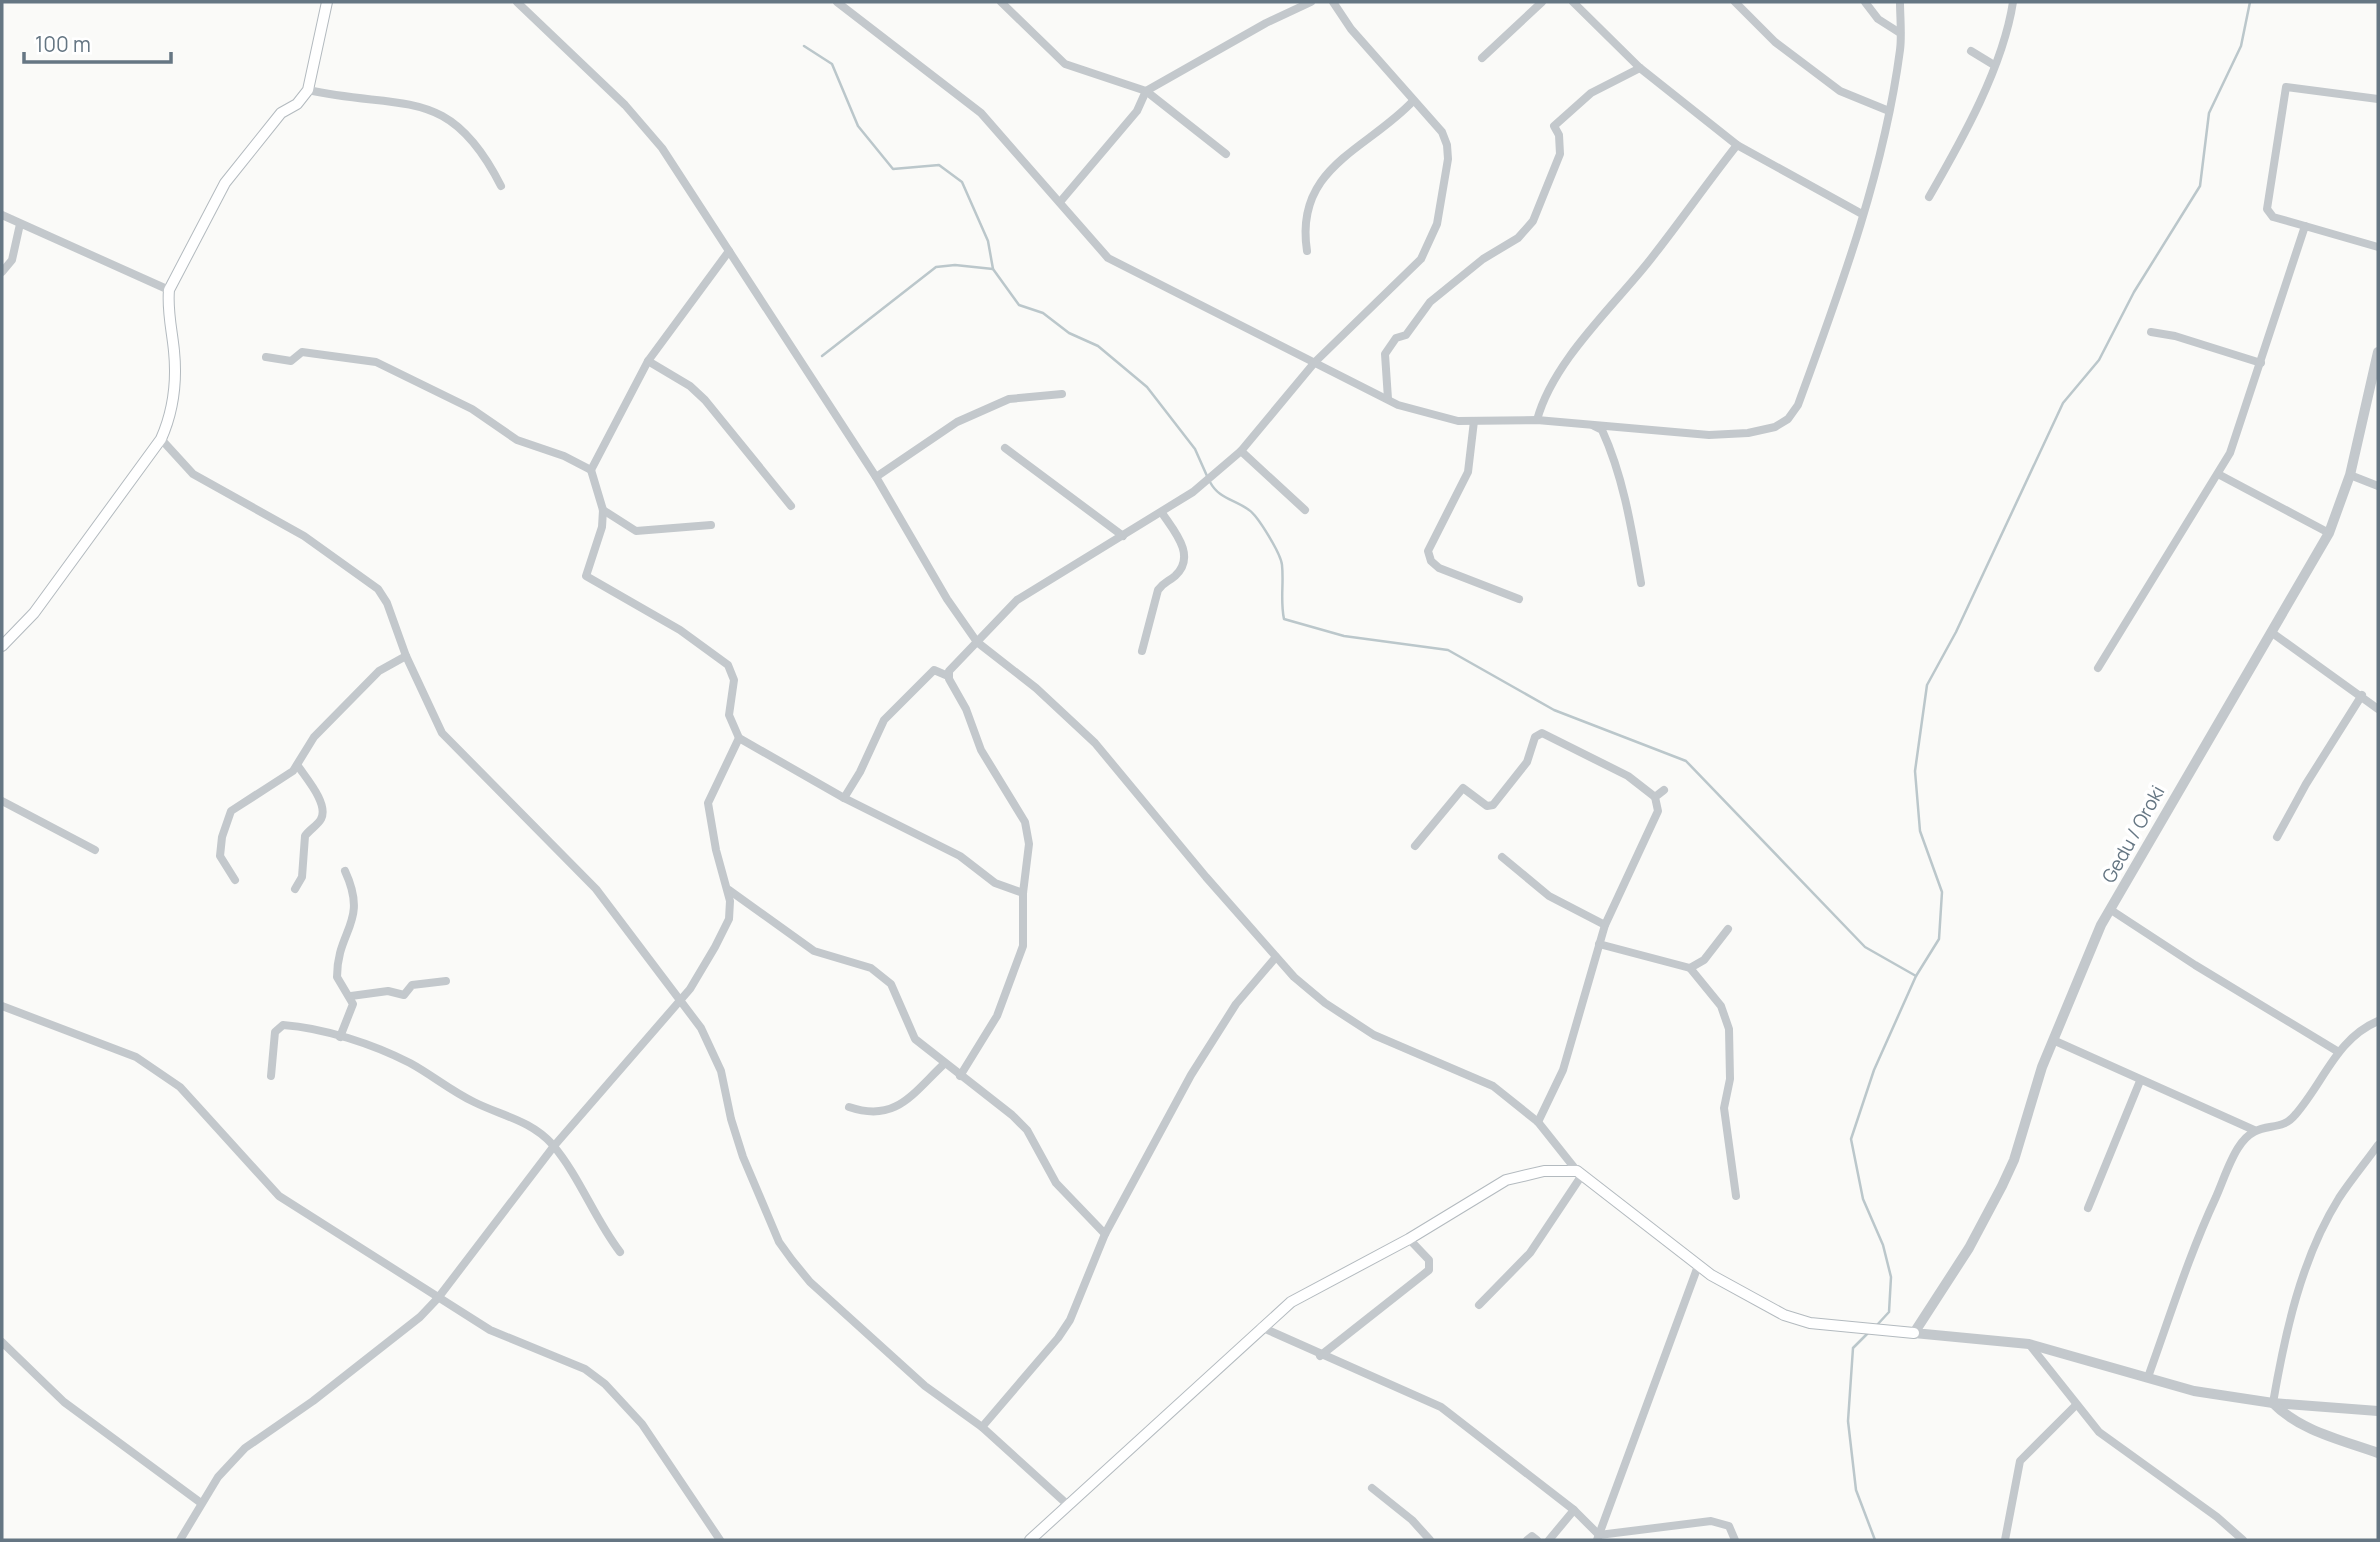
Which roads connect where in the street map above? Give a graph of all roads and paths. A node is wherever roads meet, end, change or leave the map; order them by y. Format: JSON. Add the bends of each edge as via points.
{"nodes":[{"id":1,"x":327,"y":2,"type":"edge"},
{"id":2,"x":517,"y":2,"type":"edge"},
{"id":3,"x":837,"y":2,"type":"edge"},
{"id":4,"x":1001,"y":2,"type":"edge"},
{"id":5,"x":1311,"y":2,"type":"edge"},
{"id":6,"x":1333,"y":2,"type":"edge"},
{"id":7,"x":1542,"y":2,"type":"edge"},
{"id":8,"x":1573,"y":2,"type":"edge"},
{"id":9,"x":1735,"y":2,"type":"edge"},
{"id":10,"x":1866,"y":2,"type":"edge"},
{"id":11,"x":1900,"y":2,"type":"edge"},
{"id":12,"x":2013,"y":2,"type":"edge"},
{"id":13,"x":1900,"y":33,"type":"junction"},
{"id":14,"x":1971,"y":51,"type":"dead end"},
{"id":15,"x":1482,"y":58,"type":"dead end"},
{"id":16,"x":1994,"y":65,"type":"junction"},
{"id":17,"x":1640,"y":68,"type":"junction"},
{"id":18,"x":308,"y":90,"type":"junction"},
{"id":19,"x":1146,"y":91,"type":"junction"},
{"id":20,"x":2378,"y":99,"type":"edge"},
{"id":21,"x":1413,"y":101,"type":"junction"},
{"id":22,"x":1889,"y":111,"type":"junction"},
{"id":23,"x":1737,"y":145,"type":"junction"},
{"id":24,"x":1226,"y":154,"type":"dead end"},
{"id":25,"x":501,"y":186,"type":"dead end"},
{"id":26,"x":1929,"y":197,"type":"dead end"},
{"id":27,"x":1060,"y":202,"type":"junction"},
{"id":28,"x":1862,"y":214,"type":"junction"},
{"id":29,"x":2,"y":215,"type":"edge"},
{"id":30,"x":20,"y":224,"type":"junction"},
{"id":31,"x":2305,"y":226,"type":"junction"},
{"id":32,"x":2378,"y":247,"type":"edge"},
{"id":33,"x":729,"y":251,"type":"junction"},
{"id":34,"x":1307,"y":251,"type":"dead end"},
{"id":35,"x":2,"y":272,"type":"edge"},
{"id":36,"x":169,"y":290,"type":"junction"},
{"id":37,"x":2151,"y":332,"type":"dead end"},
{"id":38,"x":2378,"y":352,"type":"edge"},
{"id":39,"x":266,"y":357,"type":"dead end"},
{"id":40,"x":648,"y":361,"type":"junction"},
{"id":41,"x":1315,"y":362,"type":"junction"},
{"id":42,"x":2261,"y":363,"type":"junction"},
{"id":43,"x":2377,"y":373,"type":"edge"},
{"id":44,"x":1062,"y":394,"type":"dead end"},
{"id":45,"x":1388,"y":399,"type":"junction"},
{"id":46,"x":1537,"y":420,"type":"junction"},
{"id":47,"x":1474,"y":421,"type":"junction"},
{"id":48,"x":1589,"y":423,"type":"junction"},
{"id":49,"x":161,"y":439,"type":"junction"},
{"id":50,"x":1005,"y":449,"type":"dead end"},
{"id":51,"x":1241,"y":451,"type":"junction"},
{"id":52,"x":591,"y":470,"type":"junction"},
{"id":53,"x":2218,"y":474,"type":"junction"},
{"id":54,"x":2350,"y":475,"type":"junction"},
{"id":55,"x":876,"y":477,"type":"junction"},
{"id":56,"x":2378,"y":486,"type":"edge"},
{"id":57,"x":791,"y":506,"type":"dead end"},
{"id":58,"x":603,"y":510,"type":"junction"},
{"id":59,"x":1305,"y":510,"type":"dead end"},
{"id":60,"x":1162,"y":513,"type":"junction"},
{"id":61,"x":711,"y":525,"type":"dead end"},
{"id":62,"x":2329,"y":533,"type":"junction"},
{"id":63,"x":1123,"y":536,"type":"junction"},
{"id":64,"x":1641,"y":583,"type":"dead end"},
{"id":65,"x":1519,"y":599,"type":"dead end"},
{"id":66,"x":2272,"y":632,"type":"junction"},
{"id":67,"x":977,"y":642,"type":"junction"},
{"id":68,"x":2,"y":646,"type":"edge"},
{"id":69,"x":1142,"y":651,"type":"dead end"},
{"id":70,"x":406,"y":656,"type":"junction"},
{"id":71,"x":2098,"y":668,"type":"dead end"},
{"id":72,"x":948,"y":676,"type":"junction"},
{"id":73,"x":2362,"y":695,"type":"junction"},
{"id":74,"x":2378,"y":709,"type":"edge"},
{"id":75,"x":739,"y":738,"type":"junction"},
{"id":76,"x":298,"y":766,"type":"junction"},
{"id":77,"x":1664,"y":790,"type":"dead end"},
{"id":78,"x":844,"y":797,"type":"junction"},
{"id":79,"x":1655,"y":797,"type":"junction"},
{"id":80,"x":2,"y":801,"type":"edge"},
{"id":81,"x":2277,"y":837,"type":"dead end"},
{"id":82,"x":1416,"y":846,"type":"dead end"},
{"id":83,"x":95,"y":850,"type":"dead end"},
{"id":84,"x":1502,"y":857,"type":"dead end"},
{"id":85,"x":345,"y":871,"type":"dead end"},
{"id":86,"x":235,"y":880,"type":"dead end"},
{"id":87,"x":295,"y":889,"type":"dead end"},
{"id":88,"x":729,"y":890,"type":"junction"},
{"id":89,"x":1023,"y":893,"type":"junction"},
{"id":90,"x":2111,"y":910,"type":"junction"},
{"id":91,"x":1605,"y":925,"type":"junction"},
{"id":92,"x":1728,"y":929,"type":"dead end"},
{"id":93,"x":1599,"y":944,"type":"junction"},
{"id":94,"x":1276,"y":957,"type":"junction"},
{"id":95,"x":1690,"y":968,"type":"junction"},
{"id":96,"x":446,"y":981,"type":"dead end"},
{"id":97,"x":351,"y":996,"type":"junction"},
{"id":98,"x":681,"y":999,"type":"junction"},
{"id":99,"x":2,"y":1006,"type":"edge"},
{"id":100,"x":2378,"y":1021,"type":"edge"},
{"id":101,"x":340,"y":1037,"type":"junction"},
{"id":102,"x":2053,"y":1040,"type":"junction"},
{"id":103,"x":2337,"y":1051,"type":"junction"},
{"id":104,"x":944,"y":1064,"type":"junction"},
{"id":105,"x":271,"y":1076,"type":"dead end"},
{"id":106,"x":960,"y":1076,"type":"junction"},
{"id":107,"x":2140,"y":1081,"type":"junction"},
{"id":108,"x":849,"y":1107,"type":"dead end"},
{"id":109,"x":1538,"y":1122,"type":"junction"},
{"id":110,"x":2254,"y":1130,"type":"junction"},
{"id":111,"x":554,"y":1146,"type":"junction"},
{"id":112,"x":2378,"y":1146,"type":"edge"},
{"id":113,"x":2374,"y":1157,"type":"edge"},
{"id":114,"x":1579,"y":1173,"type":"junction"},
{"id":115,"x":1736,"y":1196,"type":"dead end"},
{"id":116,"x":2088,"y":1208,"type":"dead end"},
{"id":117,"x":1105,"y":1234,"type":"junction"},
{"id":118,"x":1409,"y":1239,"type":"junction"},
{"id":119,"x":620,"y":1252,"type":"dead end"},
{"id":120,"x":1698,"y":1266,"type":"junction"},
{"id":121,"x":438,"y":1298,"type":"junction"},
{"id":122,"x":1479,"y":1306,"type":"dead end"},
{"id":123,"x":1261,"y":1327,"type":"junction"},
{"id":124,"x":1914,"y":1333,"type":"junction"},
{"id":125,"x":2,"y":1342,"type":"edge"},
{"id":126,"x":2029,"y":1343,"type":"junction"},
{"id":127,"x":1320,"y":1356,"type":"junction"},
{"id":128,"x":2148,"y":1377,"type":"junction"},
{"id":129,"x":2273,"y":1403,"type":"junction"},
{"id":130,"x":2076,"y":1405,"type":"junction"},
{"id":131,"x":2378,"y":1411,"type":"edge"},
{"id":132,"x":982,"y":1427,"type":"junction"},
{"id":133,"x":2378,"y":1453,"type":"edge"},
{"id":134,"x":1372,"y":1489,"type":"dead end"},
{"id":135,"x":201,"y":1503,"type":"junction"},
{"id":136,"x":1068,"y":1505,"type":"junction"},
{"id":137,"x":1574,"y":1510,"type":"junction"},
{"id":138,"x":1598,"y":1538,"type":"edge"},
{"id":139,"x":180,"y":1540,"type":"edge"},
{"id":140,"x":720,"y":1540,"type":"edge"},
{"id":141,"x":1030,"y":1540,"type":"edge"},
{"id":142,"x":1430,"y":1540,"type":"edge"},
{"id":143,"x":1527,"y":1540,"type":"edge"},
{"id":144,"x":1537,"y":1540,"type":"edge"},
{"id":145,"x":1549,"y":1540,"type":"edge"},
{"id":146,"x":1735,"y":1540,"type":"edge"},
{"id":147,"x":2005,"y":1540,"type":"edge"},
{"id":148,"x":2243,"y":1540,"type":"edge"}],
"edges":[{"from":1,"to":18,"type":"main road"},
{"from":2,"to":33,"type":"street","via":[[625,105],[662,148]]},
{"from":3,"to":27,"type":"street","via":[[981,113]]},
{"from":4,"to":19,"type":"street","via":[[1065,64]]},
{"from":5,"to":19,"type":"street"},
{"from":6,"to":21,"type":"street"},
{"from":7,"to":15,"type":"street"},
{"from":8,"to":17,"type":"street"},
{"from":9,"to":22,"type":"street","via":[[1775,42],[1840,91]]},
{"from":10,"to":13,"type":"street","via":[[1878,19]]},
{"from":11,"to":13,"type":"street"},
{"from":12,"to":16,"type":"street"},
{"from":13,"to":22,"type":"street"},
{"from":14,"to":16,"type":"street"},
{"from":16,"to":26,"type":"street"},
{"from":17,"to":23,"type":"street"},
{"from":17,"to":45,"type":"street","via":[[1591,93],[1554,126],[1560,154],[1533,221],[1518,238],[1483,259],[1430,302],[1406,335],[1396,338],[1385,354]]},
{"from":18,"to":25,"type":"street","via":[[427,108],[455,122],[476,144]]},
{"from":18,"to":36,"type":"main road","via":[[297,104],[281,113],[225,183]]},
{"from":19,"to":24,"type":"street"},
{"from":19,"to":27,"type":"street","via":[[1137,110]]},
{"from":20,"to":31,"type":"street","via":[[2286,87],[2267,209],[2273,217]]},
{"from":21,"to":34,"type":"street","via":[[1392,123],[1345,154],[1322,181],[1308,207]]},
{"from":21,"to":41,"type":"street","via":[[1442,132],[1447,145],[1442,204],[1431,241],[1421,259]]},
{"from":22,"to":28,"type":"street"},
{"from":23,"to":28,"type":"street"},
{"from":23,"to":46,"type":"street","via":[[1568,361],[1543,400]]},
{"from":27,"to":41,"type":"street","via":[[1108,258]]},
{"from":28,"to":48,"type":"street","via":[[1837,298],[1798,405],[1788,419],[1748,433],[1709,435]]},
{"from":29,"to":30,"type":"street"},
{"from":30,"to":35,"type":"street","via":[[12,260]]},
{"from":30,"to":36,"type":"street"},
{"from":31,"to":32,"type":"street"},
{"from":31,"to":42,"type":"street"},
{"from":33,"to":40,"type":"street"},
{"from":33,"to":55,"type":"street"},
{"from":36,"to":49,"type":"main road","via":[[174,372],[172,408]]},
{"from":37,"to":42,"type":"street"},
{"from":38,"to":43,"type":"street","name":"Gedu / Oroki"},
{"from":39,"to":52,"type":"street","via":[[291,361],[302,352],[376,362],[472,409],[517,440]]},
{"from":40,"to":52,"type":"street"},
{"from":40,"to":57,"type":"street","via":[[691,386],[705,400]]},
{"from":41,"to":45,"type":"street"},
{"from":41,"to":51,"type":"street"},
{"from":42,"to":53,"type":"street","via":[[2230,453]]},
{"from":43,"to":54,"type":"street","name":"Gedu / Oroki"},
{"from":44,"to":55,"type":"street","via":[[1009,399],[988,408],[957,422]]},
{"from":45,"to":47,"type":"street","via":[[1446,418]]},
{"from":46,"to":47,"type":"street"},
{"from":46,"to":48,"type":"street"},
{"from":47,"to":65,"type":"street","via":[[1468,472],[1429,551],[1431,561]]},
{"from":48,"to":64,"type":"street","via":[[1602,430],[1613,453]]},
{"from":49,"to":68,"type":"main road","via":[[34,613]]},
{"from":49,"to":70,"type":"street","via":[[182,465],[201,479],[304,536],[378,589]]},
{"from":50,"to":63,"type":"street"},
{"from":51,"to":59,"type":"street"},
{"from":51,"to":60,"type":"street"},
{"from":52,"to":58,"type":"street"},
{"from":53,"to":62,"type":"street"},
{"from":53,"to":71,"type":"street"},
{"from":54,"to":56,"type":"street"},
{"from":54,"to":62,"type":"street","name":"Gedu / Oroki"},
{"from":55,"to":67,"type":"street"},
{"from":58,"to":61,"type":"street","via":[[636,531]]},
{"from":58,"to":75,"type":"street","via":[[586,576],[680,630],[728,664],[734,680],[729,715]]},
{"from":60,"to":63,"type":"street"},
{"from":60,"to":69,"type":"street","via":[[1184,548],[1184,563],[1158,590]]},
{"from":62,"to":66,"type":"street","name":"Gedu / Oroki"},
{"from":63,"to":67,"type":"street","via":[[1017,600]]},
{"from":66,"to":73,"type":"street"},
{"from":66,"to":90,"type":"street","name":"Gedu / Oroki"},
{"from":67,"to":72,"type":"street"},
{"from":67,"to":94,"type":"street","via":[[1095,743]]},
{"from":70,"to":76,"type":"street","via":[[379,671],[332,718],[314,737]]},
{"from":70,"to":98,"type":"street","via":[[442,733],[596,889]]},
{"from":72,"to":78,"type":"street","via":[[934,670],[884,720]]},
{"from":72,"to":89,"type":"street","via":[[981,750],[1025,822],[1028,856]]},
{"from":73,"to":74,"type":"street"},
{"from":73,"to":81,"type":"street"},
{"from":75,"to":78,"type":"street"},
{"from":75,"to":88,"type":"street","via":[[708,803]]},
{"from":76,"to":86,"type":"street","via":[[286,778],[236,804],[226,818],[220,856]]},
{"from":76,"to":87,"type":"street","via":[[322,813],[305,836],[302,877]]},
{"from":77,"to":79,"type":"street"},
{"from":78,"to":89,"type":"street","via":[[960,856],[1004,888]]},
{"from":79,"to":82,"type":"street","via":[[1628,776],[1542,733],[1535,737],[1527,762],[1493,805],[1487,806],[1463,788]]},
{"from":79,"to":91,"type":"street","via":[[1658,810]]},
{"from":80,"to":83,"type":"street"},
{"from":84,"to":91,"type":"street","via":[[1549,896]]},
{"from":85,"to":97,"type":"street","via":[[356,907],[337,976]]},
{"from":88,"to":98,"type":"street","via":[[729,919]]},
{"from":88,"to":104,"type":"street","via":[[814,951],[858,963],[881,975],[898,992],[915,1039]]},
{"from":89,"to":106,"type":"street","via":[[1023,946],[997,1016]]},
{"from":90,"to":102,"type":"street","name":"Gedu / Oroki"},
{"from":90,"to":103,"type":"street"},
{"from":91,"to":93,"type":"street"},
{"from":92,"to":95,"type":"street","via":[[1704,960]]},
{"from":93,"to":95,"type":"street"},
{"from":93,"to":109,"type":"street","via":[[1563,1070]]},
{"from":94,"to":109,"type":"street","via":[[1325,1003],[1374,1035],[1493,1086]]},
{"from":94,"to":117,"type":"street","via":[[1216,1031]]},
{"from":95,"to":115,"type":"street","via":[[1721,1006],[1729,1028],[1730,1079],[1724,1108]]},
{"from":96,"to":97,"type":"street","via":[[412,985],[404,995],[388,991]]},
{"from":97,"to":101,"type":"street","via":[[352,1010]]},
{"from":98,"to":111,"type":"street"},
{"from":98,"to":132,"type":"street","via":[[717,1060],[743,1157],[779,1242],[810,1282],[925,1386]]},
{"from":99,"to":121,"type":"street","via":[[136,1057],[162,1074],[180,1087],[279,1196]]},
{"from":100,"to":103,"type":"street","via":[[2360,1029]]},
{"from":101,"to":105,"type":"street","via":[[278,1027]]},
{"from":101,"to":111,"type":"street","via":[[411,1063],[464,1097],[521,1120]]},
{"from":102,"to":107,"type":"street"},
{"from":102,"to":124,"type":"street","name":"Gedu / Oroki","via":[[2002,1186],[1969,1248]]},
{"from":103,"to":110,"type":"street","via":[[2293,1118]]},
{"from":104,"to":106,"type":"street"},
{"from":104,"to":108,"type":"street","via":[[895,1108],[876,1113]]},
{"from":106,"to":117,"type":"street","via":[[1027,1130],[1056,1183]]},
{"from":107,"to":110,"type":"street"},
{"from":107,"to":116,"type":"street"},
{"from":109,"to":114,"type":"street"},
{"from":110,"to":128,"type":"street","via":[[2238,1148],[2196,1241]]},
{"from":111,"to":119,"type":"street"},
{"from":111,"to":121,"type":"street"},
{"from":112,"to":113,"type":"street"},
{"from":113,"to":129,"type":"street","via":[[2339,1199],[2308,1264],[2286,1332]]},
{"from":114,"to":118,"type":"main road","via":[[1544,1171],[1506,1180]]},
{"from":114,"to":120,"type":"main road"},
{"from":114,"to":122,"type":"street","via":[[1530,1253]]},
{"from":117,"to":132,"type":"street","via":[[1070,1320]]},
{"from":118,"to":123,"type":"main road","via":[[1311,1290]]},
{"from":118,"to":127,"type":"street","via":[[1429,1260],[1429,1270]]},
{"from":120,"to":124,"type":"main road","via":[[1784,1315],[1833,1326]]},
{"from":120,"to":138,"type":"street"},
{"from":121,"to":135,"type":"street","via":[[322,1394],[245,1448]]},
{"from":121,"to":140,"type":"street","via":[[490,1330],[585,1369],[605,1384],[642,1424]]},
{"from":123,"to":127,"type":"street"},
{"from":123,"to":136,"type":"main road"},
{"from":124,"to":126,"type":"street"},
{"from":125,"to":135,"type":"street","via":[[64,1402]]},
{"from":126,"to":128,"type":"street"},
{"from":126,"to":130,"type":"street"},
{"from":127,"to":137,"type":"street","via":[[1441,1407]]},
{"from":128,"to":129,"type":"street","via":[[2194,1391]]},
{"from":129,"to":131,"type":"street"},
{"from":129,"to":133,"type":"street","via":[[2303,1425]]},
{"from":130,"to":147,"type":"street","via":[[2020,1461]]},
{"from":130,"to":148,"type":"street","via":[[2099,1432]]},
{"from":132,"to":136,"type":"street"},
{"from":134,"to":142,"type":"street"},
{"from":135,"to":139,"type":"street"},
{"from":136,"to":141,"type":"main road"},
{"from":137,"to":138,"type":"street"},
{"from":137,"to":145,"type":"street"},
{"from":138,"to":146,"type":"street","via":[[1711,1521],[1729,1526]]},
{"from":143,"to":144,"type":"street","via":[[1532,1536]]}]}
